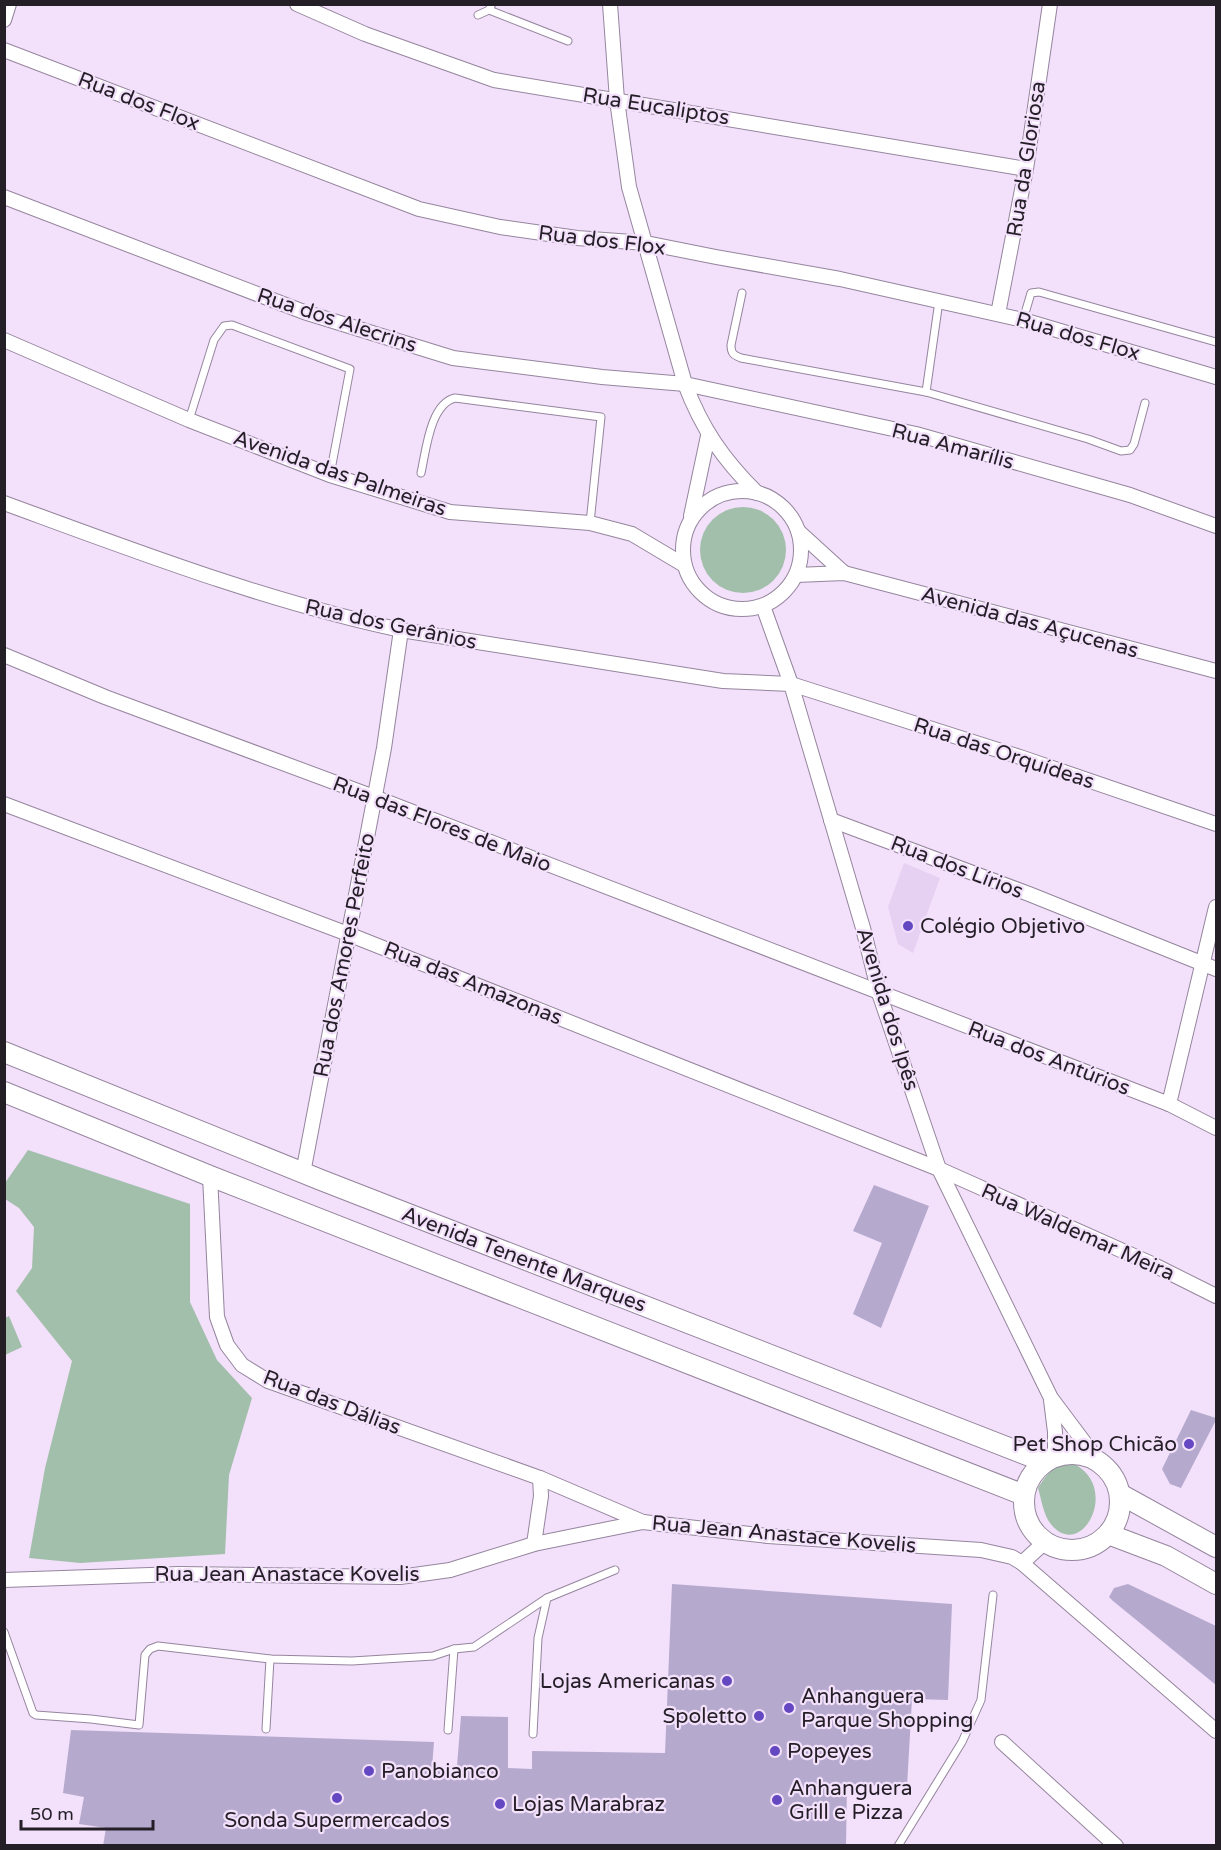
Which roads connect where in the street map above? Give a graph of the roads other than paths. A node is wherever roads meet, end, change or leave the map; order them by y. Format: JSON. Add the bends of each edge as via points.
{"nodes":[{"id":1,"x":9,"y":4,"type":"edge"},
{"id":2,"x":297,"y":4,"type":"edge"},
{"id":3,"x":610,"y":4,"type":"edge"},
{"id":4,"x":1050,"y":4,"type":"edge"},
{"id":5,"x":490,"y":7,"type":"edge"},
{"id":6,"x":478,"y":15,"type":"dead end"},
{"id":7,"x":4,"y":20,"type":"edge"},
{"id":8,"x":568,"y":41,"type":"dead end"},
{"id":9,"x":4,"y":50,"type":"edge"},
{"id":10,"x":617,"y":100,"type":"junction"},
{"id":11,"x":1026,"y":169,"type":"junction"},
{"id":12,"x":4,"y":197,"type":"edge"},
{"id":13,"x":646,"y":243,"type":"junction"},
{"id":14,"x":742,"y":293,"type":"dead end"},
{"id":15,"x":939,"y":301,"type":"junction"},
{"id":16,"x":999,"y":314,"type":"junction"},
{"id":17,"x":1023,"y":320,"type":"junction"},
{"id":18,"x":4,"y":340,"type":"edge"},
{"id":19,"x":1216,"y":342,"type":"edge"},
{"id":20,"x":1216,"y":377,"type":"edge"},
{"id":21,"x":685,"y":384,"type":"junction"},
{"id":22,"x":927,"y":392,"type":"junction"},
{"id":23,"x":1145,"y":403,"type":"dead end"},
{"id":24,"x":189,"y":420,"type":"junction"},
{"id":25,"x":708,"y":436,"type":"junction"},
{"id":26,"x":421,"y":473,"type":"dead end"},
{"id":27,"x":330,"y":475,"type":"junction"},
{"id":28,"x":757,"y":493,"type":"junction"},
{"id":29,"x":4,"y":503,"type":"edge"},
{"id":30,"x":691,"y":519,"type":"junction"},
{"id":31,"x":590,"y":523,"type":"junction"},
{"id":32,"x":1216,"y":526,"type":"edge"},
{"id":33,"x":799,"y":532,"type":"junction"},
{"id":34,"x":684,"y":565,"type":"junction"},
{"id":35,"x":844,"y":573,"type":"junction"},
{"id":36,"x":796,"y":575,"type":"junction"},
{"id":37,"x":763,"y":606,"type":"junction"},
{"id":38,"x":401,"y":630,"type":"junction"},
{"id":39,"x":4,"y":655,"type":"edge"},
{"id":40,"x":1216,"y":671,"type":"edge"},
{"id":41,"x":791,"y":684,"type":"junction"},
{"id":42,"x":374,"y":797,"type":"junction"},
{"id":43,"x":4,"y":804,"type":"edge"},
{"id":44,"x":831,"y":820,"type":"junction"},
{"id":45,"x":1216,"y":824,"type":"edge"},
{"id":46,"x":1216,"y":907,"type":"edge"},
{"id":47,"x":348,"y":934,"type":"junction"},
{"id":48,"x":1210,"y":965,"type":"edge"},
{"id":49,"x":879,"y":993,"type":"junction"},
{"id":50,"x":4,"y":1052,"type":"edge"},
{"id":51,"x":4,"y":1092,"type":"edge"},
{"id":52,"x":1169,"y":1104,"type":"junction"},
{"id":53,"x":1216,"y":1128,"type":"edge"},
{"id":54,"x":939,"y":1169,"type":"junction"},
{"id":55,"x":303,"y":1173,"type":"junction"},
{"id":56,"x":210,"y":1176,"type":"junction"},
{"id":57,"x":1216,"y":1296,"type":"edge"},
{"id":58,"x":1051,"y":1398,"type":"junction"},
{"id":59,"x":1050,"y":1460,"type":"junction"},
{"id":60,"x":1099,"y":1462,"type":"junction"},
{"id":61,"x":540,"y":1478,"type":"junction"},
{"id":62,"x":1120,"y":1494,"type":"junction"},
{"id":63,"x":1024,"y":1495,"type":"junction"},
{"id":64,"x":643,"y":1522,"type":"junction"},
{"id":65,"x":1108,"y":1534,"type":"junction"},
{"id":66,"x":1045,"y":1542,"type":"junction"},
{"id":67,"x":534,"y":1544,"type":"junction"},
{"id":68,"x":1216,"y":1547,"type":"edge"},
{"id":69,"x":1022,"y":1563,"type":"junction"},
{"id":70,"x":615,"y":1569,"type":"dead end"},
{"id":71,"x":4,"y":1580,"type":"edge"},
{"id":72,"x":1216,"y":1584,"type":"edge"},
{"id":73,"x":993,"y":1595,"type":"dead end"},
{"id":74,"x":547,"y":1598,"type":"junction"},
{"id":75,"x":4,"y":1632,"type":"edge"},
{"id":76,"x":454,"y":1649,"type":"junction"},
{"id":77,"x":270,"y":1659,"type":"junction"},
{"id":78,"x":266,"y":1729,"type":"dead end"},
{"id":79,"x":448,"y":1730,"type":"dead end"},
{"id":80,"x":1216,"y":1731,"type":"edge"},
{"id":81,"x":533,"y":1734,"type":"dead end"},
{"id":82,"x":1002,"y":1742,"type":"dead end"},
{"id":83,"x":898,"y":1845,"type":"edge"},
{"id":84,"x":1116,"y":1845,"type":"edge"}],
"edges":[{"from":1,"to":7,"type":"street"},
{"from":2,"to":10,"type":"street","name":"Rua Eucaliptos","via":[[365,34],[495,80]]},
{"from":3,"to":10,"type":"street"},
{"from":4,"to":11,"type":"street","name":"Rua da Gloriosa"},
{"from":5,"to":6,"type":"lane"},
{"from":5,"to":8,"type":"lane"},
{"from":9,"to":13,"type":"street","name":"Rua dos Flox","via":[[419,209],[500,227]]},
{"from":10,"to":11,"type":"street","name":"Rua Eucaliptos"},
{"from":10,"to":13,"type":"street","via":[[629,187]]},
{"from":11,"to":16,"type":"street","name":"Rua da Gloriosa"},
{"from":12,"to":21,"type":"street","name":"Rua dos Alecrins","via":[[304,312],[453,358]]},
{"from":13,"to":15,"type":"street","name":"Rua dos Flox"},
{"from":13,"to":21,"type":"street"},
{"from":14,"to":22,"type":"lane","via":[[731,345],[734,356]]},
{"from":15,"to":16,"type":"street","name":"Rua dos Flox"},
{"from":15,"to":22,"type":"lane"},
{"from":16,"to":17,"type":"street","name":"Rua dos Flox"},
{"from":17,"to":19,"type":"lane","via":[[1031,293],[1039,292]]},
{"from":17,"to":20,"type":"street","name":"Rua dos Flox"},
{"from":18,"to":24,"type":"street","name":"Avenida das Palmeiras"},
{"from":21,"to":25,"type":"street"},
{"from":21,"to":32,"type":"street","name":"Rua Amarílis","via":[[916,434],[1130,495]]},
{"from":22,"to":23,"type":"lane","via":[[1126,452],[1134,444]]},
{"from":24,"to":27,"type":"street","name":"Avenida das Palmeiras"},
{"from":24,"to":27,"type":"lane","via":[[214,340],[224,326],[232,325],[350,369]]},
{"from":25,"to":28,"type":"street"},
{"from":25,"to":30,"type":"street"},
{"from":26,"to":31,"type":"lane","via":[[434,418],[447,400],[601,417]]},
{"from":27,"to":31,"type":"street","name":"Avenida das Palmeiras","via":[[450,512]]},
{"from":28,"to":30,"type":"street","via":[[743,490],[714,497]]},
{"from":28,"to":33,"type":"street","via":[[783,507]]},
{"from":29,"to":38,"type":"street","name":"Rua dos Gerânios","via":[[291,603]]},
{"from":30,"to":34,"type":"street","via":[[684,533]]},
{"from":31,"to":34,"type":"street","name":"Avenida das Palmeiras","via":[[632,534]]},
{"from":33,"to":35,"type":"street","name":"Avenida das Açucenas"},
{"from":33,"to":36,"type":"street"},
{"from":34,"to":37,"type":"street","via":[[690,579],[712,602],[727,608]]},
{"from":35,"to":36,"type":"street","name":"Avenida das Açucenas"},
{"from":35,"to":40,"type":"street","name":"Avenida das Açucenas"},
{"from":36,"to":37,"type":"street","via":[[778,597]]},
{"from":37,"to":41,"type":"street","name":"Avenida dos Ipês"},
{"from":38,"to":41,"type":"street","name":"Rua dos Gerânios","via":[[723,681]]},
{"from":38,"to":42,"type":"street","name":"Rua dos Amores Perfeito"},
{"from":39,"to":42,"type":"street","name":"Rua das Flores de Maio","via":[[105,697]]},
{"from":41,"to":44,"type":"street","name":"Avenida dos Ipês"},
{"from":41,"to":45,"type":"street","name":"Rua das Orquídeas"},
{"from":42,"to":47,"type":"street","name":"Rua dos Amores Perfeito"},
{"from":42,"to":49,"type":"street","name":"Rua das Flores de Maio"},
{"from":43,"to":47,"type":"street","name":"Rua das Amazonas"},
{"from":44,"to":48,"type":"street","name":"Rua dos Lírios"},
{"from":44,"to":49,"type":"street","name":"Avenida dos Ipês"},
{"from":46,"to":48,"type":"street"},
{"from":47,"to":54,"type":"street","name":"Rua das Amazonas"},
{"from":47,"to":55,"type":"street","name":"Rua dos Amores Perfeito"},
{"from":48,"to":52,"type":"street"},
{"from":49,"to":52,"type":"street","name":"Rua dos Antúrios"},
{"from":49,"to":54,"type":"street","name":"Avenida dos Ipês"},
{"from":50,"to":55,"type":"main road","name":"Avenida Tenente Marques"},
{"from":51,"to":56,"type":"main road","name":"Avenida Tenente Marques"},
{"from":52,"to":53,"type":"street","name":"Rua dos Antúrios"},
{"from":54,"to":57,"type":"street","name":"Rua Waldemar Meira"},
{"from":54,"to":58,"type":"street","name":"Avenida dos Ipês"},
{"from":55,"to":59,"type":"main road","name":"Avenida Tenente Marques"},
{"from":56,"to":61,"type":"street","name":"Rua das Dálias","via":[[217,1317],[227,1345],[242,1365],[268,1381]]},
{"from":56,"to":63,"type":"main road","name":"Avenida Tenente Marques"},
{"from":58,"to":59,"type":"street","name":"Avenida dos Ipês","via":[[1055,1432]]},
{"from":58,"to":60,"type":"street","name":"Avenida dos Ipês"},
{"from":59,"to":60,"type":"main road","name":"Avenida Tenente Marques","via":[[1078,1454]]},
{"from":59,"to":63,"type":"main road","via":[[1035,1471]]},
{"from":60,"to":62,"type":"main road","via":[[1113,1476]]},
{"from":61,"to":64,"type":"street","name":"Rua das Dálias"},
{"from":61,"to":67,"type":"street","via":[[542,1496]]},
{"from":62,"to":65,"type":"main road","via":[[1120,1509]]},
{"from":62,"to":68,"type":"main road"},
{"from":63,"to":66,"type":"main road","via":[[1028,1522]]},
{"from":64,"to":67,"type":"street","name":"Rua Jean Anastace Kovelis"},
{"from":64,"to":69,"type":"street","name":"Rua Jean Anastace Kovelis","via":[[768,1536],[981,1550]]},
{"from":65,"to":66,"type":"main road","via":[[1098,1543],[1078,1549],[1058,1548]]},
{"from":65,"to":72,"type":"main road","via":[[1166,1556]]},
{"from":66,"to":69,"type":"street"},
{"from":67,"to":71,"type":"street","name":"Rua Jean Anastace Kovelis","via":[[450,1570],[400,1577],[179,1574]]},
{"from":69,"to":80,"type":"street","name":"Rua Jean Anastace Kovelis"},
{"from":70,"to":74,"type":"lane"},
{"from":73,"to":83,"type":"lane","via":[[981,1700],[962,1742]]},
{"from":74,"to":76,"type":"lane","via":[[474,1647]]},
{"from":74,"to":81,"type":"lane","via":[[538,1638]]},
{"from":75,"to":77,"type":"lane","via":[[36,1715],[139,1725],[145,1656],[158,1646]]},
{"from":76,"to":77,"type":"lane","via":[[433,1656],[352,1661]]},
{"from":76,"to":79,"type":"lane"},
{"from":77,"to":78,"type":"lane"},
{"from":82,"to":84,"type":"street"}]}
